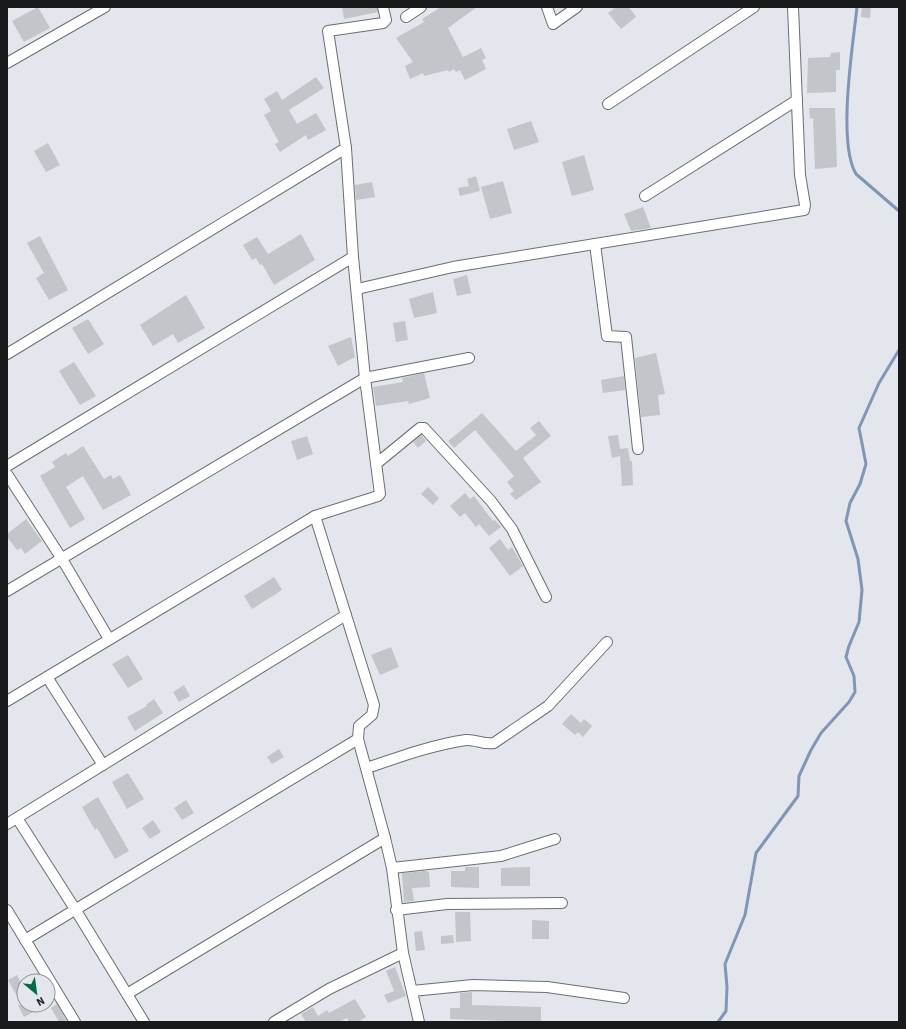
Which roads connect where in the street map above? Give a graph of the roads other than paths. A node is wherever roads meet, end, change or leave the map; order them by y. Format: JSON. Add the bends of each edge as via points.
{"nodes":[{"id":1,"x":105,"y":7,"type":"edge"},
{"id":2,"x":383,"y":7,"type":"edge"},
{"id":3,"x":421,"y":7,"type":"edge"},
{"id":4,"x":547,"y":7,"type":"edge"},
{"id":5,"x":577,"y":7,"type":"edge"},
{"id":6,"x":754,"y":7,"type":"edge"},
{"id":7,"x":793,"y":7,"type":"edge"},
{"id":8,"x":406,"y":17,"type":"dead end"},
{"id":9,"x":7,"y":63,"type":"edge"},
{"id":10,"x":797,"y":100,"type":"junction"},
{"id":11,"x":608,"y":104,"type":"dead end"},
{"id":12,"x":346,"y":148,"type":"junction"},
{"id":13,"x":645,"y":196,"type":"dead end"},
{"id":14,"x":595,"y":244,"type":"junction"},
{"id":15,"x":353,"y":257,"type":"junction"},
{"id":16,"x":357,"y":289,"type":"junction"},
{"id":17,"x":7,"y":354,"type":"edge"},
{"id":18,"x":469,"y":358,"type":"dead end"},
{"id":19,"x":365,"y":378,"type":"junction"},
{"id":20,"x":638,"y":449,"type":"dead end"},
{"id":21,"x":376,"y":464,"type":"junction"},
{"id":22,"x":7,"y":466,"type":"edge"},
{"id":23,"x":7,"y":474,"type":"edge"},
{"id":24,"x":316,"y":516,"type":"junction"},
{"id":25,"x":62,"y":559,"type":"junction"},
{"id":26,"x":7,"y":591,"type":"edge"},
{"id":27,"x":546,"y":597,"type":"dead end"},
{"id":28,"x":346,"y":615,"type":"junction"},
{"id":29,"x":109,"y":639,"type":"junction"},
{"id":30,"x":607,"y":642,"type":"dead end"},
{"id":31,"x":47,"y":677,"type":"junction"},
{"id":32,"x":7,"y":701,"type":"edge"},
{"id":33,"x":358,"y":739,"type":"junction"},
{"id":34,"x":103,"y":765,"type":"junction"},
{"id":35,"x":367,"y":768,"type":"junction"},
{"id":36,"x":17,"y":818,"type":"junction"},
{"id":37,"x":7,"y":824,"type":"edge"},
{"id":38,"x":386,"y":838,"type":"junction"},
{"id":39,"x":555,"y":839,"type":"dead end"},
{"id":40,"x":392,"y":868,"type":"junction"},
{"id":41,"x":562,"y":903,"type":"dead end"},
{"id":42,"x":75,"y":909,"type":"junction"},
{"id":43,"x":7,"y":910,"type":"edge"},
{"id":44,"x":396,"y":910,"type":"junction"},
{"id":45,"x":25,"y":940,"type":"junction"},
{"id":46,"x":403,"y":953,"type":"junction"},
{"id":47,"x":412,"y":990,"type":"junction"},
{"id":48,"x":127,"y":994,"type":"junction"},
{"id":49,"x":624,"y":998,"type":"dead end"},
{"id":50,"x":75,"y":1022,"type":"edge"},
{"id":51,"x":144,"y":1022,"type":"edge"},
{"id":52,"x":274,"y":1022,"type":"edge"},
{"id":53,"x":419,"y":1022,"type":"edge"}],
"edges":[{"from":1,"to":9,"type":"street"},
{"from":2,"to":12,"type":"street","via":[[386,20],[383,23],[328,31]]},
{"from":3,"to":8,"type":"street"},
{"from":4,"to":5,"type":"street","via":[[553,24]]},
{"from":6,"to":11,"type":"street"},
{"from":7,"to":10,"type":"street"},
{"from":10,"to":13,"type":"street"},
{"from":10,"to":14,"type":"street","via":[[804,210]]},
{"from":12,"to":15,"type":"street"},
{"from":12,"to":17,"type":"street"},
{"from":14,"to":16,"type":"street","via":[[453,267]]},
{"from":14,"to":20,"type":"street","via":[[606,336],[626,337]]},
{"from":15,"to":16,"type":"street"},
{"from":15,"to":22,"type":"street"},
{"from":16,"to":19,"type":"street"},
{"from":18,"to":19,"type":"street"},
{"from":19,"to":21,"type":"street"},
{"from":19,"to":25,"type":"street"},
{"from":21,"to":24,"type":"street","via":[[379,496]]},
{"from":21,"to":27,"type":"street","via":[[420,428],[424,428],[491,501],[512,529]]},
{"from":23,"to":25,"type":"street"},
{"from":24,"to":28,"type":"street"},
{"from":24,"to":29,"type":"street"},
{"from":25,"to":26,"type":"street"},
{"from":25,"to":29,"type":"street"},
{"from":28,"to":33,"type":"street","via":[[374,705],[372,715],[359,726]]},
{"from":28,"to":34,"type":"street"},
{"from":29,"to":31,"type":"street"},
{"from":30,"to":35,"type":"street","via":[[548,706],[494,743],[468,740],[422,749]]},
{"from":31,"to":32,"type":"street"},
{"from":31,"to":34,"type":"street"},
{"from":33,"to":35,"type":"street"},
{"from":33,"to":42,"type":"street"},
{"from":34,"to":36,"type":"street"},
{"from":35,"to":38,"type":"street"},
{"from":36,"to":37,"type":"street"},
{"from":36,"to":42,"type":"street"},
{"from":38,"to":40,"type":"street"},
{"from":38,"to":48,"type":"street"},
{"from":39,"to":40,"type":"street","via":[[501,856]]},
{"from":40,"to":44,"type":"street"},
{"from":41,"to":44,"type":"street","via":[[447,904]]},
{"from":42,"to":45,"type":"street"},
{"from":42,"to":48,"type":"street"},
{"from":43,"to":45,"type":"street"},
{"from":44,"to":46,"type":"street"},
{"from":45,"to":50,"type":"street"},
{"from":46,"to":47,"type":"street"},
{"from":46,"to":52,"type":"street","via":[[329,989]]},
{"from":47,"to":49,"type":"street","via":[[473,985],[547,987]]},
{"from":47,"to":53,"type":"street"},
{"from":48,"to":51,"type":"street"}]}
